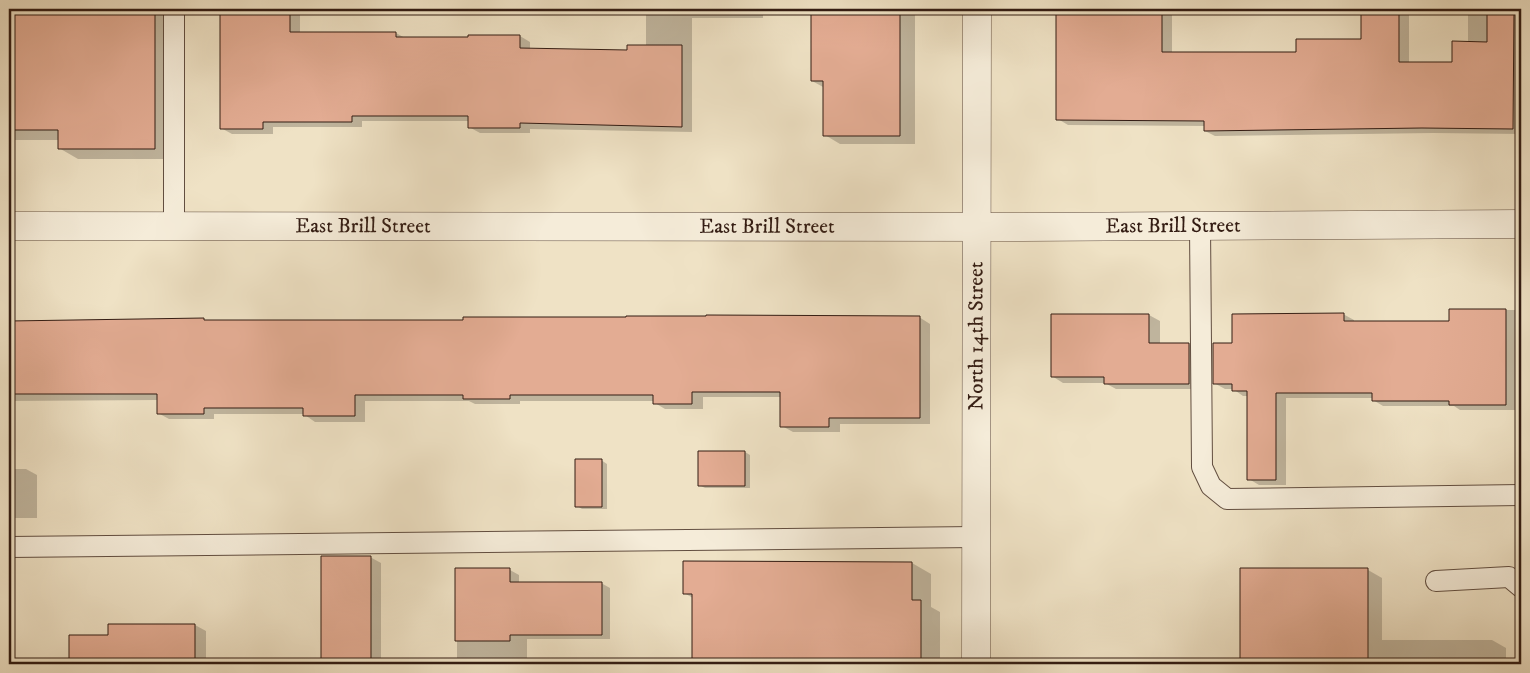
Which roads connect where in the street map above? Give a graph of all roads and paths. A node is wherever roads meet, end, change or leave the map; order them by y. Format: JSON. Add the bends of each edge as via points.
{"nodes":[{"id":1,"x":174,"y":9,"type":"edge"},
{"id":2,"x":978,"y":9,"type":"edge"},
{"id":3,"x":1521,"y":224,"type":"edge"},
{"id":4,"x":15,"y":226,"type":"dead end"},
{"id":5,"x":174,"y":226,"type":"junction"},
{"id":6,"x":1200,"y":226,"type":"junction"},
{"id":7,"x":977,"y":227,"type":"junction"},
{"id":8,"x":1521,"y":495,"type":"edge"},
{"id":9,"x":976,"y":537,"type":"junction"},
{"id":10,"x":9,"y":547,"type":"edge"},
{"id":11,"x":1436,"y":581,"type":"dead end"},
{"id":12,"x":1521,"y":587,"type":"edge"},
{"id":13,"x":976,"y":664,"type":"edge"}],
"edges":[{"from":1,"to":5,"type":"lane"},
{"from":2,"to":7,"type":"street","name":"North 14th Street"},
{"from":3,"to":6,"type":"street","name":"East Brill Street"},
{"from":4,"to":5,"type":"street","name":"East Brill Street"},
{"from":5,"to":7,"type":"street","name":"East Brill Street"},
{"from":6,"to":7,"type":"street","name":"East Brill Street"},
{"from":6,"to":8,"type":"lane","via":[[1202,467],[1211,486],[1227,499]]},
{"from":7,"to":9,"type":"street","name":"North 14th Street"},
{"from":9,"to":10,"type":"lane"},
{"from":9,"to":13,"type":"street","name":"North 14th Street"},
{"from":11,"to":12,"type":"lane","via":[[1509,577]]}]}
